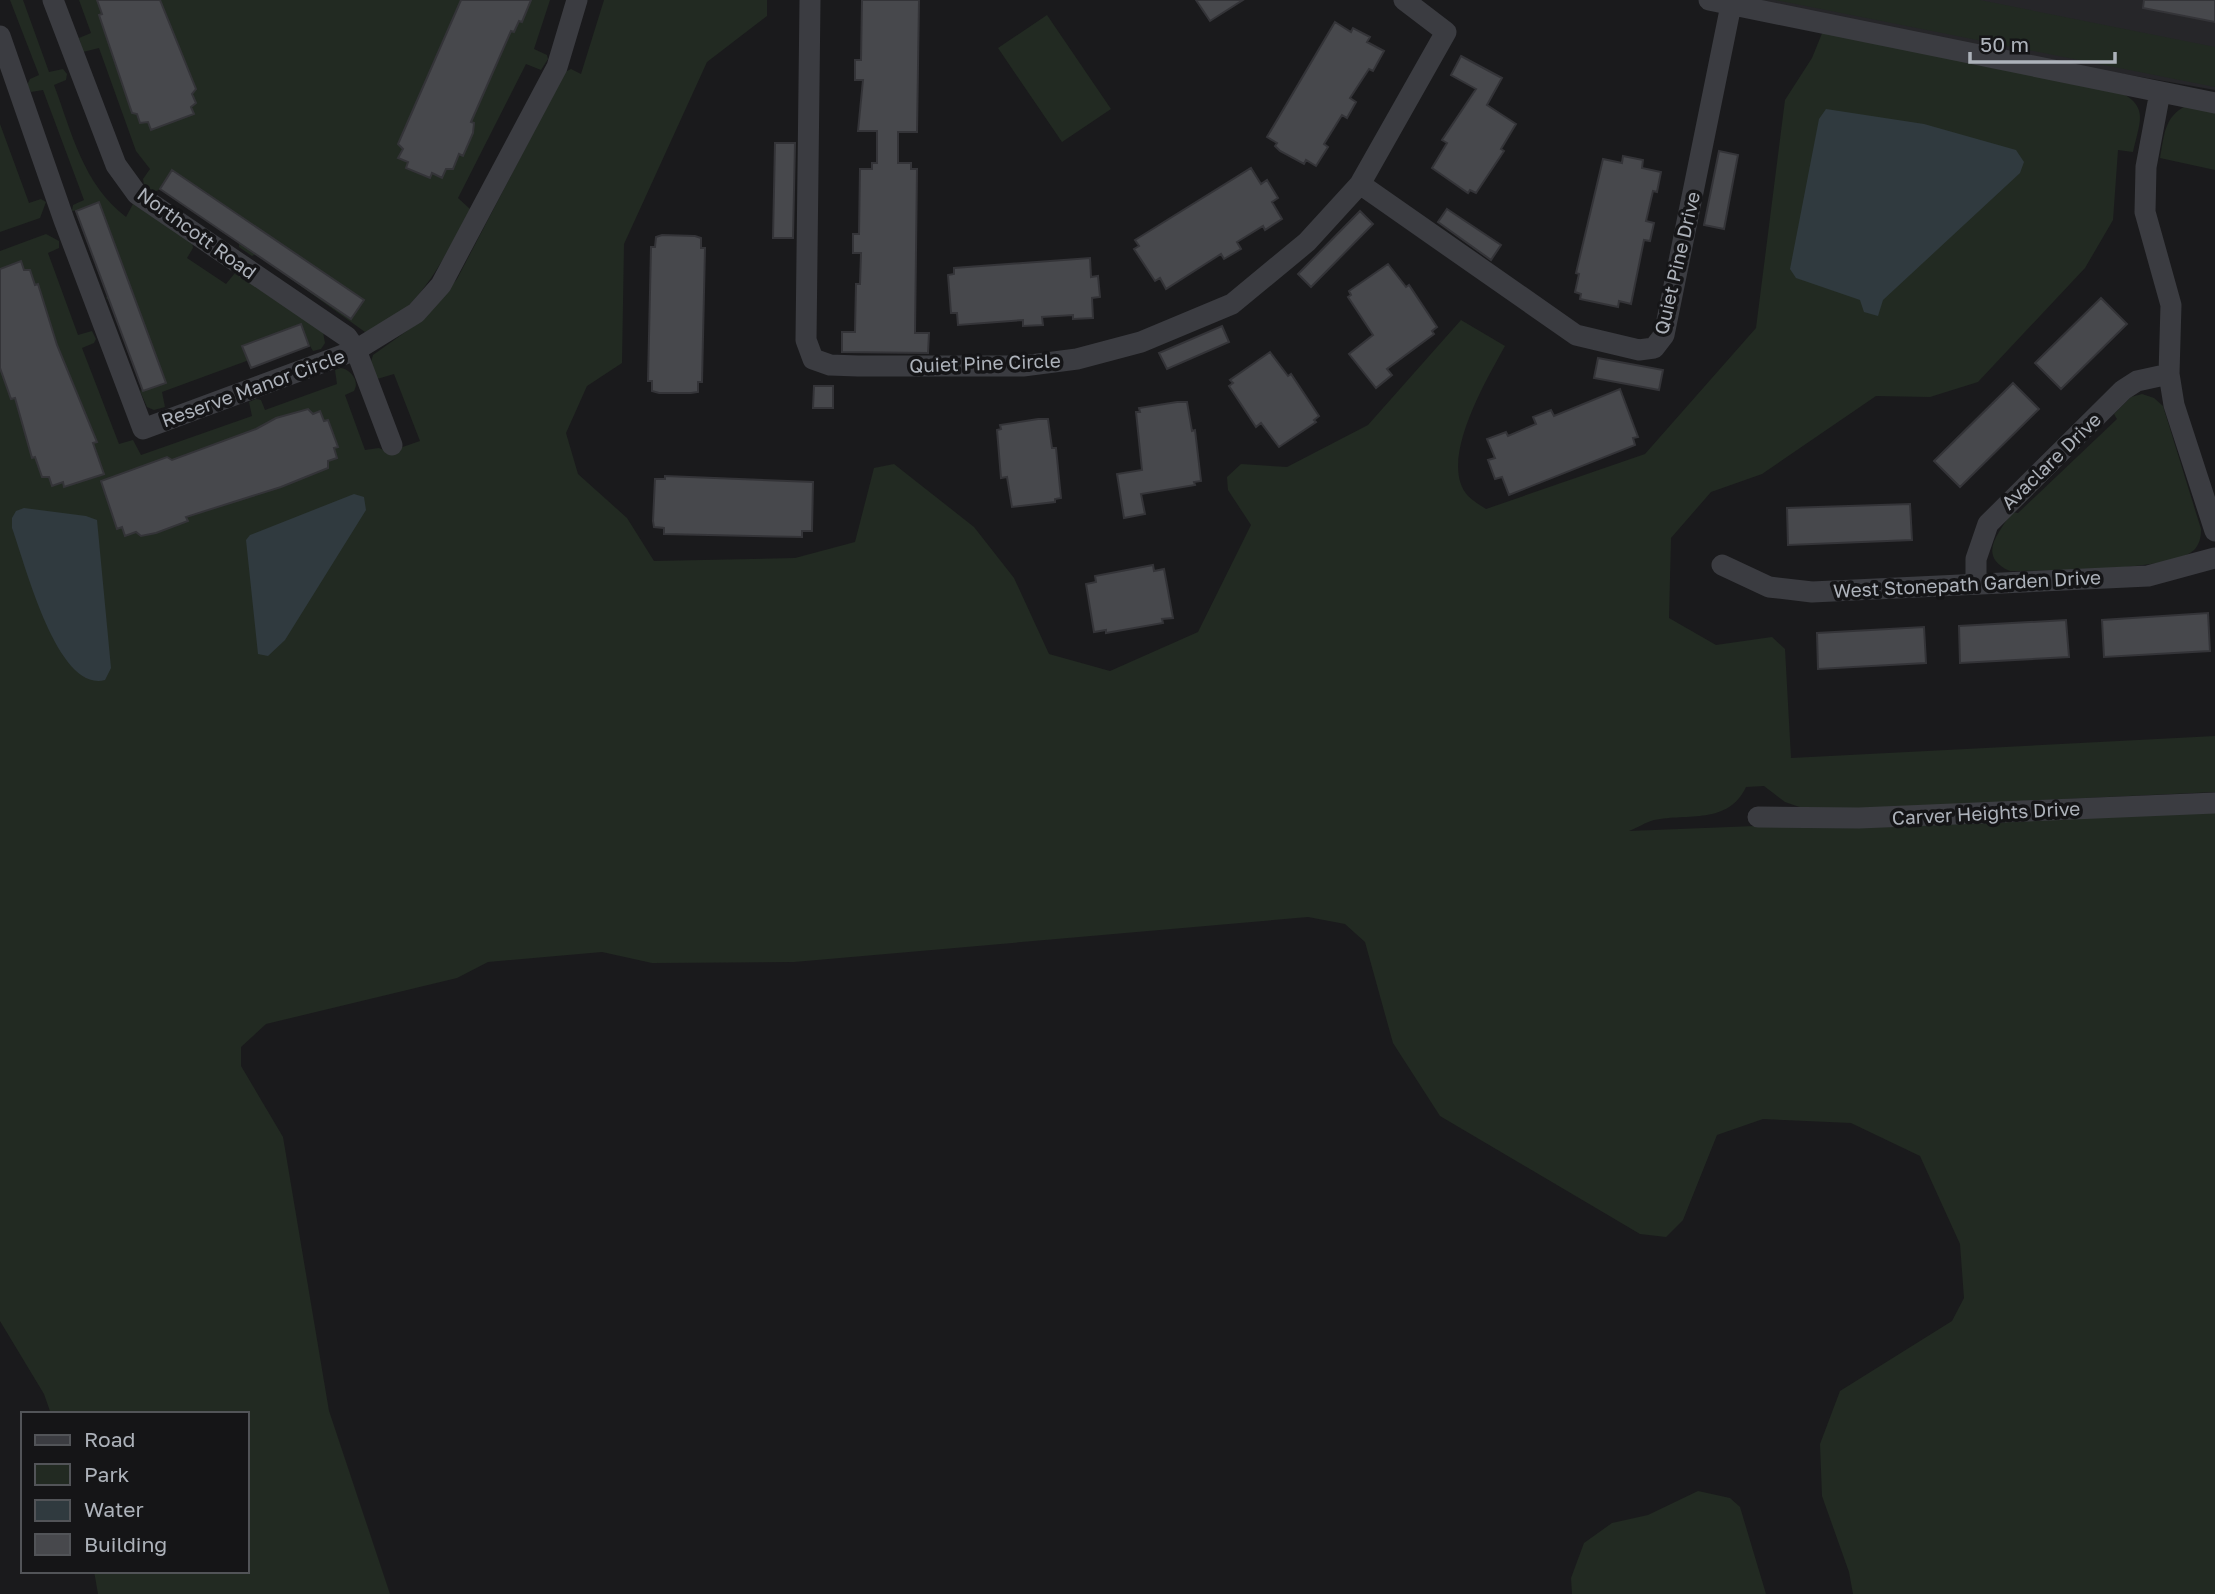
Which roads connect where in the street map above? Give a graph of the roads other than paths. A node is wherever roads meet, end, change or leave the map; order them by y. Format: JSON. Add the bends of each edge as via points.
{"nodes":[{"id":1,"x":53,"y":0,"type":"edge"},
{"id":2,"x":577,"y":0,"type":"edge"},
{"id":3,"x":810,"y":0,"type":"edge"},
{"id":4,"x":1404,"y":0,"type":"edge"},
{"id":5,"x":1709,"y":0,"type":"edge"},
{"id":6,"x":1731,"y":5,"type":"junction"},
{"id":7,"x":0,"y":36,"type":"edge"},
{"id":8,"x":2160,"y":92,"type":"junction"},
{"id":9,"x":2215,"y":103,"type":"edge"},
{"id":10,"x":1360,"y":184,"type":"junction"},
{"id":11,"x":356,"y":350,"type":"junction"},
{"id":12,"x":2169,"y":374,"type":"junction"},
{"id":13,"x":391,"y":445,"type":"dead end"},
{"id":14,"x":2215,"y":531,"type":"edge"},
{"id":15,"x":2215,"y":558,"type":"edge"},
{"id":16,"x":1722,"y":565,"type":"dead end"},
{"id":17,"x":1976,"y":582,"type":"junction"},
{"id":18,"x":2215,"y":803,"type":"edge"},
{"id":19,"x":1758,"y":817,"type":"dead end"}],
"edges":[{"from":1,"to":11,"type":"street","name":"Northcott Road","via":[[116,165],[137,194],[343,334]]},
{"from":2,"to":11,"type":"street","name":"Reserve Manor Circle","via":[[557,67],[441,285],[416,313]]},
{"from":3,"to":10,"type":"street","name":"Quiet Pine Circle","via":[[806,340],[813,359],[830,365],[1023,366],[1077,359],[1140,342],[1232,304],[1307,242]]},
{"from":4,"to":10,"type":"street","name":"Quiet Pine Circle","via":[[1446,32]]},
{"from":5,"to":6,"type":"street"},
{"from":6,"to":8,"type":"street"},
{"from":6,"to":10,"type":"street","name":"Quiet Pine Drive","via":[[1664,335],[1654,348],[1639,350],[1576,335]]},
{"from":7,"to":11,"type":"street","name":"Reserve Manor Circle","via":[[143,429]]},
{"from":8,"to":9,"type":"street"},
{"from":8,"to":12,"type":"street","via":[[2144,190],[2149,233],[2171,305]]},
{"from":11,"to":13,"type":"street"},
{"from":12,"to":14,"type":"street","via":[[2174,405]]},
{"from":12,"to":17,"type":"street","name":"Avaclare Drive","via":[[2123,390],[1998,513],[1981,540]]},
{"from":15,"to":17,"type":"street","name":"West Stonepath Garden Drive","via":[[2148,576]]},
{"from":16,"to":17,"type":"street","name":"West Stonepath Garden Drive","via":[[1769,587],[1812,592]]},
{"from":18,"to":19,"type":"street","name":"Carver Heights Drive","via":[[1859,818]]}]}
